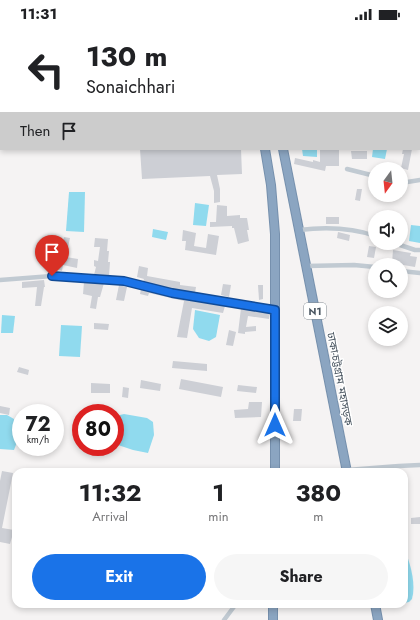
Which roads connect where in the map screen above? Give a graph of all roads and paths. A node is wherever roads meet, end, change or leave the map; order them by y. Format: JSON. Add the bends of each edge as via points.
{"nodes":[{"id":1,"x":265,"y":150,"type":"edge"},
{"id":2,"x":283,"y":150,"type":"edge"},
{"id":3,"x":347,"y":169,"type":"dead end"},
{"id":4,"x":368,"y":174,"type":"edge"},
{"id":5,"x":420,"y":180,"type":"edge"},
{"id":6,"x":408,"y":182,"type":"edge"},
{"id":7,"x":299,"y":230,"type":"junction"},
{"id":8,"x":368,"y":233,"type":"edge"},
{"id":9,"x":408,"y":248,"type":"edge"},
{"id":10,"x":420,"y":250,"type":"edge"},
{"id":11,"x":306,"y":266,"type":"junction"},
{"id":12,"x":368,"y":266,"type":"edge"},
{"id":13,"x":408,"y":272,"type":"edge"},
{"id":14,"x":420,"y":273,"type":"edge"},
{"id":15,"x":0,"y":280,"type":"edge"},
{"id":16,"x":275,"y":310,"type":"junction"},
{"id":17,"x":420,"y":467,"type":"edge"},
{"id":18,"x":275,"y":468,"type":"edge"},
{"id":19,"x":346,"y":468,"type":"edge"},
{"id":20,"x":378,"y":468,"type":"edge"},
{"id":21,"x":233,"y":608,"type":"edge"},
{"id":22,"x":273,"y":608,"type":"edge"},
{"id":23,"x":376,"y":608,"type":"edge"},
{"id":24,"x":224,"y":620,"type":"edge"},
{"id":25,"x":273,"y":620,"type":"edge"},
{"id":26,"x":378,"y":620,"type":"edge"}],
"edges":[{"from":1,"to":16,"type":"highway","via":[[275,234]]},
{"from":2,"to":7,"type":"highway","name":"ঢাকা-চট্টগ্রাম মহাসড়ক","number":"N1"},
{"from":3,"to":4,"type":"street"},
{"from":5,"to":6,"type":"street"},
{"from":7,"to":8,"type":"street","via":[[338,228]]},
{"from":7,"to":11,"type":"highway","name":"ঢাকা-চট্টগ্রাম মহাসড়ক","number":"N1"},
{"from":9,"to":10,"type":"street"},
{"from":11,"to":12,"type":"street"},
{"from":11,"to":19,"type":"highway","name":"ঢাকা-চট্টগ্রাম মহাসড়ক","number":"N1"},
{"from":13,"to":14,"type":"street"},
{"from":15,"to":16,"type":"street","via":[[52,276],[124,281],[172,293]]},
{"from":16,"to":18,"type":"highway"},
{"from":17,"to":20,"type":"street"},
{"from":21,"to":24,"type":"street"},
{"from":22,"to":25,"type":"highway"},
{"from":23,"to":26,"type":"highway"}]}
